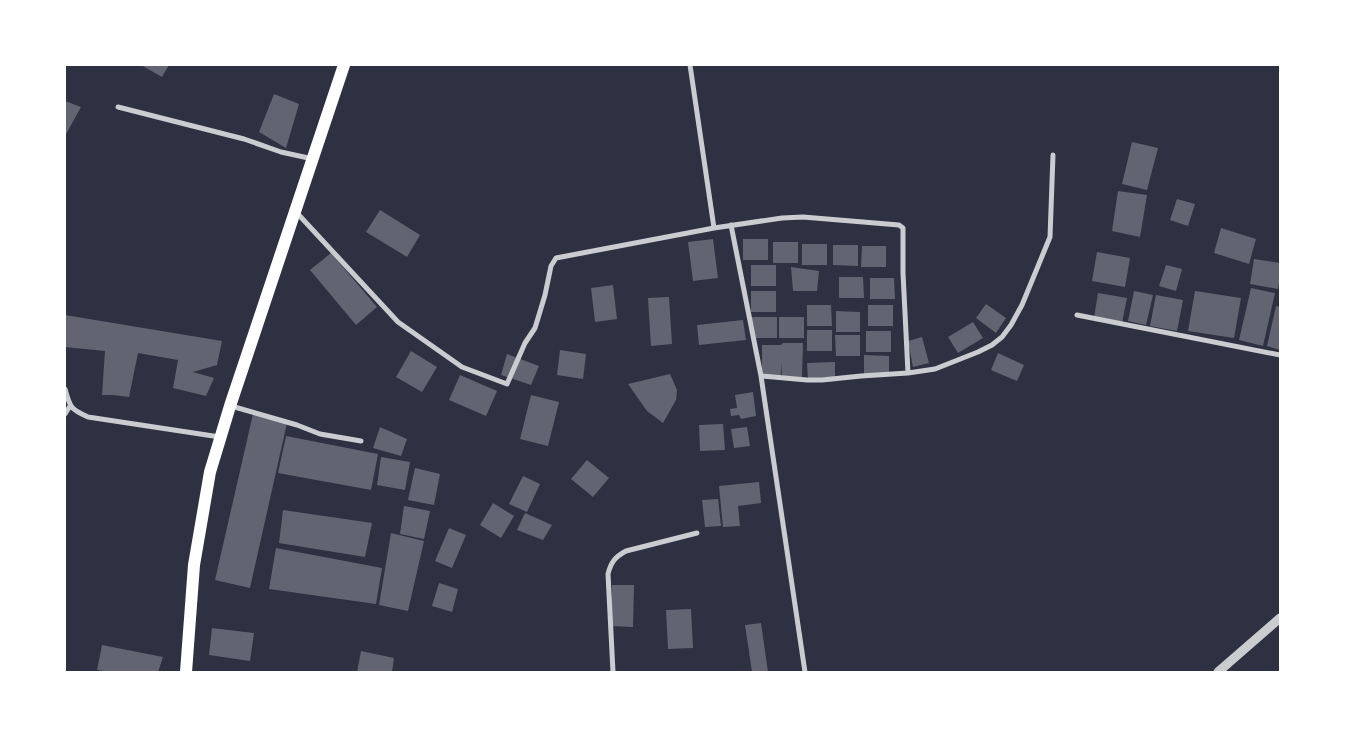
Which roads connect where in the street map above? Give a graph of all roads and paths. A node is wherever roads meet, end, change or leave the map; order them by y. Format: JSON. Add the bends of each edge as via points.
{"nodes":[{"id":1,"x":344,"y":65,"type":"edge"},
{"id":2,"x":690,"y":65,"type":"edge"},
{"id":3,"x":118,"y":107,"type":"dead end"},
{"id":4,"x":1053,"y":155,"type":"dead end"},
{"id":5,"x":313,"y":159,"type":"junction"},
{"id":6,"x":296,"y":212,"type":"junction"},
{"id":7,"x":731,"y":225,"type":"junction"},
{"id":8,"x":714,"y":228,"type":"junction"},
{"id":9,"x":1077,"y":315,"type":"dead end"},
{"id":10,"x":1280,"y":355,"type":"edge"},
{"id":11,"x":908,"y":373,"type":"junction"},
{"id":12,"x":760,"y":376,"type":"junction"},
{"id":13,"x":65,"y":389,"type":"edge"},
{"id":14,"x":70,"y":406,"type":"junction"},
{"id":15,"x":230,"y":406,"type":"junction"},
{"id":16,"x":65,"y":414,"type":"edge"},
{"id":17,"x":220,"y":437,"type":"junction"},
{"id":18,"x":361,"y":441,"type":"dead end"},
{"id":19,"x":697,"y":533,"type":"dead end"},
{"id":20,"x":1280,"y":618,"type":"edge"},
{"id":21,"x":186,"y":672,"type":"edge"},
{"id":22,"x":613,"y":672,"type":"edge"},
{"id":23,"x":805,"y":672,"type":"edge"},
{"id":24,"x":1218,"y":672,"type":"edge"}],
"edges":[{"from":1,"to":5,"type":"main road"},
{"from":2,"to":8,"type":"street"},
{"from":3,"to":5,"type":"street"},
{"from":4,"to":11,"type":"street","via":[[1050,238],[1011,325],[1002,337],[978,352],[935,369]]},
{"from":5,"to":6,"type":"main road"},
{"from":6,"to":8,"type":"street","via":[[398,322],[462,367],[507,384],[524,343],[535,328],[556,258]]},
{"from":6,"to":15,"type":"main road"},
{"from":7,"to":8,"type":"street"},
{"from":7,"to":11,"type":"street","via":[[803,217],[901,226]]},
{"from":7,"to":12,"type":"street"},
{"from":9,"to":10,"type":"street"},
{"from":11,"to":12,"type":"street","via":[[822,380]]},
{"from":12,"to":23,"type":"street"},
{"from":13,"to":14,"type":"street"},
{"from":14,"to":16,"type":"street"},
{"from":14,"to":17,"type":"street","via":[[88,417]]},
{"from":15,"to":17,"type":"main road"},
{"from":15,"to":18,"type":"street","via":[[320,434]]},
{"from":17,"to":21,"type":"main road","via":[[210,472],[194,565]]},
{"from":19,"to":22,"type":"street","via":[[626,551],[610,564]]},
{"from":20,"to":24,"type":"street"}]}
